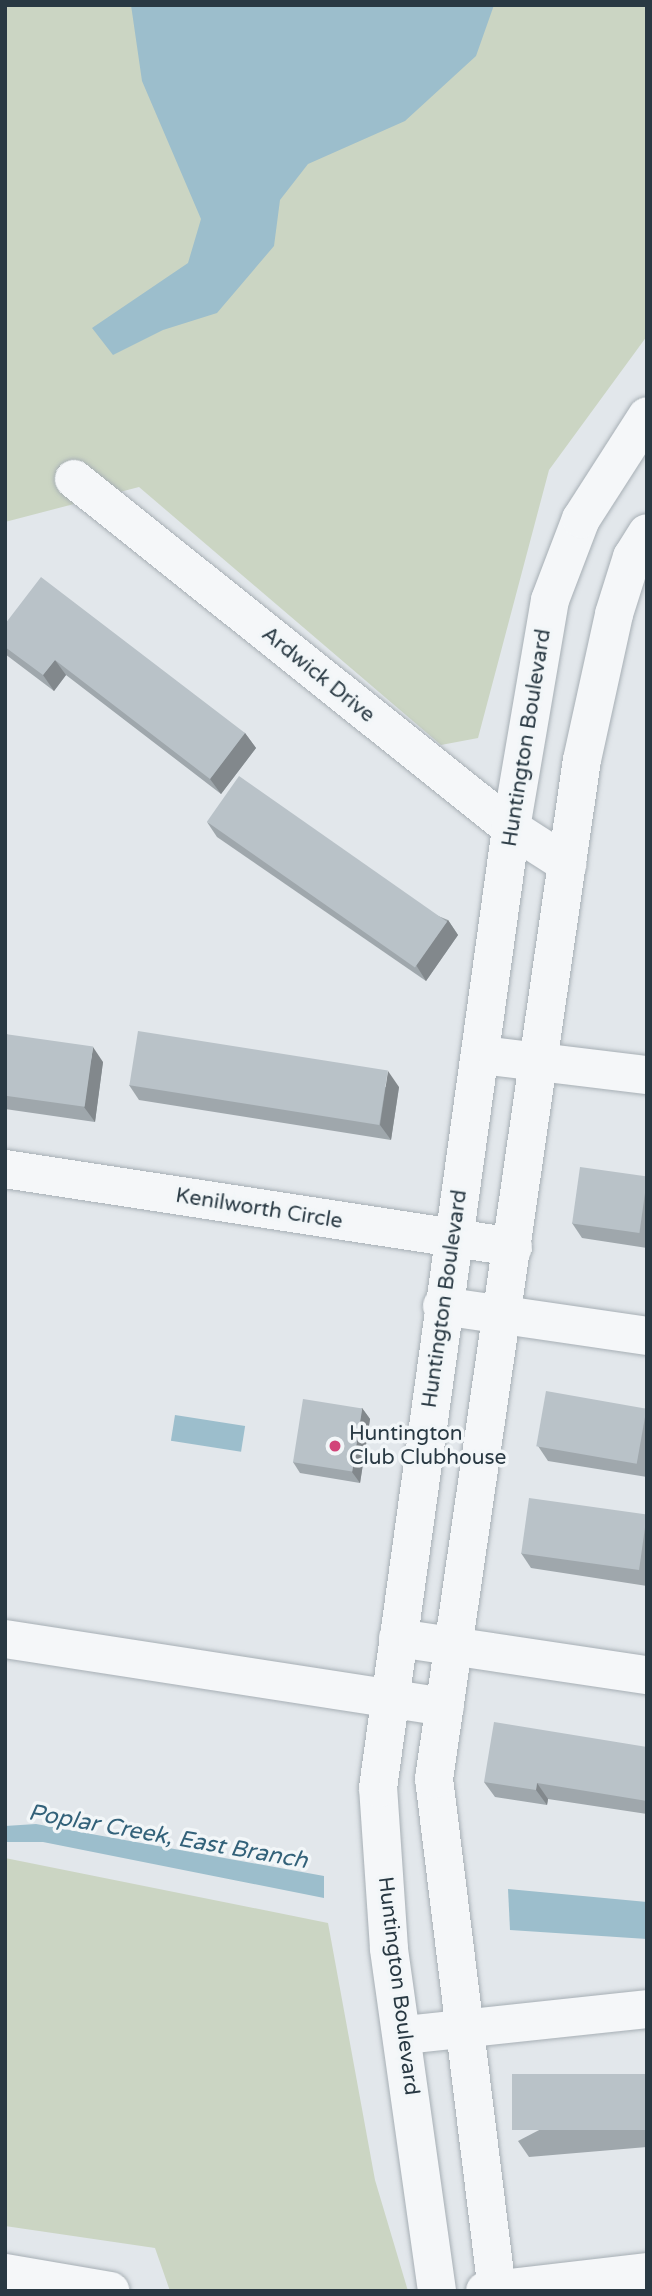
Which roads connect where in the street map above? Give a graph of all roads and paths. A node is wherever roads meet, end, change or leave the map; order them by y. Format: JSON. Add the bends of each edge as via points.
{"nodes":[{"id":1,"x":647,"y":416,"type":"edge"},
{"id":2,"x":74,"y":479,"type":"dead end"},
{"id":3,"x":647,"y":533,"type":"edge"},
{"id":4,"x":511,"y":828,"type":"junction"},
{"id":5,"x":567,"y":864,"type":"junction"},
{"id":6,"x":481,"y":1055,"type":"junction"},
{"id":7,"x":539,"y":1062,"type":"junction"},
{"id":8,"x":647,"y":1075,"type":"edge"},
{"id":9,"x":5,"y":1169,"type":"edge"},
{"id":10,"x":453,"y":1240,"type":"junction"},
{"id":11,"x":513,"y":1248,"type":"junction"},
{"id":12,"x":442,"y":1306,"type":"junction"},
{"id":13,"x":503,"y":1315,"type":"junction"},
{"id":14,"x":647,"y":1336,"type":"edge"},
{"id":15,"x":398,"y":1638,"type":"junction"},
{"id":16,"x":5,"y":1639,"type":"edge"},
{"id":17,"x":455,"y":1646,"type":"junction"},
{"id":18,"x":647,"y":1675,"type":"edge"},
{"id":19,"x":388,"y":1700,"type":"junction"},
{"id":20,"x":445,"y":1707,"type":"junction"},
{"id":21,"x":647,"y":2009,"type":"edge"},
{"id":22,"x":462,"y":2029,"type":"junction"},
{"id":23,"x":404,"y":2035,"type":"junction"},
{"id":24,"x":647,"y":2272,"type":"edge"},
{"id":25,"x":5,"y":2273,"type":"edge"},
{"id":26,"x":493,"y":2290,"type":"edge"},
{"id":27,"x":110,"y":2291,"type":"edge"},
{"id":28,"x":437,"y":2291,"type":"edge"}],
"edges":[{"from":1,"to":4,"type":"street","name":"Huntington Boulevard","via":[[581,519],[550,600]]},
{"from":2,"to":4,"type":"street","name":"Ardwick Drive"},
{"from":3,"to":5,"type":"street","via":[[632,557],[614,614],[582,761]]},
{"from":4,"to":5,"type":"street","name":"Ardwick Drive"},
{"from":4,"to":6,"type":"street","name":"Huntington Boulevard"},
{"from":5,"to":7,"type":"street"},
{"from":6,"to":7,"type":"street"},
{"from":6,"to":10,"type":"street","name":"Huntington Boulevard"},
{"from":7,"to":8,"type":"street"},
{"from":7,"to":11,"type":"street"},
{"from":9,"to":10,"type":"street","name":"Kenilworth Circle"},
{"from":10,"to":11,"type":"street","name":"Kenilworth Circle"},
{"from":10,"to":12,"type":"street","name":"Huntington Boulevard"},
{"from":11,"to":13,"type":"street"},
{"from":12,"to":13,"type":"street"},
{"from":12,"to":15,"type":"street","name":"Huntington Boulevard"},
{"from":13,"to":14,"type":"street"},
{"from":13,"to":17,"type":"street"},
{"from":15,"to":17,"type":"street"},
{"from":15,"to":19,"type":"street","name":"Huntington Boulevard"},
{"from":16,"to":19,"type":"street"},
{"from":17,"to":18,"type":"street"},
{"from":17,"to":20,"type":"street"},
{"from":19,"to":20,"type":"street"},
{"from":19,"to":23,"type":"street","name":"Huntington Boulevard","via":[[378,1788],[389,1948]]},
{"from":20,"to":22,"type":"street","via":[[433,1779]]},
{"from":21,"to":22,"type":"street"},
{"from":22,"to":23,"type":"street"},
{"from":22,"to":26,"type":"street"},
{"from":23,"to":28,"type":"street","name":"Huntington Boulevard"},
{"from":24,"to":26,"type":"street"},
{"from":25,"to":27,"type":"street"}]}
